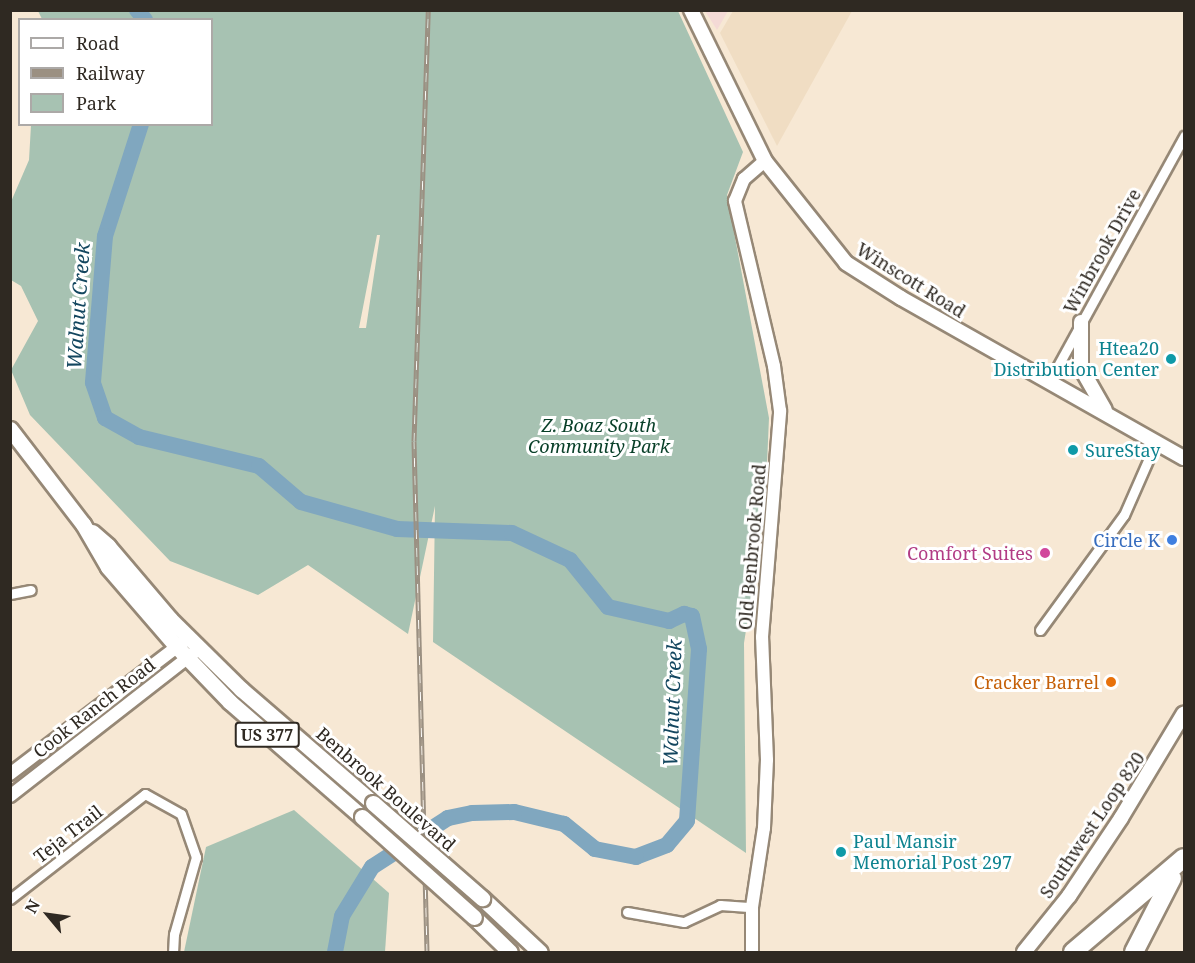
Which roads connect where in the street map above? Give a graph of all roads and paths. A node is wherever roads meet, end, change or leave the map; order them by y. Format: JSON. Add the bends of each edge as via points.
{"nodes":[{"id":1,"x":692,"y":10,"type":"edge"},
{"id":2,"x":1185,"y":136,"type":"edge"},
{"id":3,"x":765,"y":161,"type":"junction"},
{"id":4,"x":1082,"y":322,"type":"junction"},
{"id":5,"x":1048,"y":382,"type":"junction"},
{"id":6,"x":1110,"y":416,"type":"junction"},
{"id":7,"x":14,"y":434,"type":"edge"},
{"id":8,"x":1156,"y":442,"type":"junction"},
{"id":9,"x":1185,"y":458,"type":"edge"},
{"id":10,"x":31,"y":590,"type":"dead end"},
{"id":11,"x":10,"y":594,"type":"edge"},
{"id":12,"x":1040,"y":630,"type":"dead end"},
{"id":13,"x":183,"y":642,"type":"junction"},
{"id":14,"x":193,"y":654,"type":"junction"},
{"id":15,"x":1185,"y":713,"type":"edge"},
{"id":16,"x":10,"y":774,"type":"edge"},
{"id":17,"x":10,"y":796,"type":"edge"},
{"id":18,"x":1185,"y":858,"type":"edge"},
{"id":19,"x":10,"y":899,"type":"edge"},
{"id":20,"x":752,"y":907,"type":"junction"},
{"id":21,"x":627,"y":912,"type":"dead end"},
{"id":22,"x":173,"y":952,"type":"edge"},
{"id":23,"x":510,"y":952,"type":"edge"},
{"id":24,"x":540,"y":952,"type":"edge"},
{"id":25,"x":752,"y":952,"type":"edge"},
{"id":26,"x":1024,"y":952,"type":"edge"},
{"id":27,"x":1073,"y":952,"type":"edge"},
{"id":28,"x":1134,"y":952,"type":"edge"}],
"edges":[{"from":1,"to":3,"type":"main road","name":"Winscott Road"},
{"from":2,"to":4,"type":"street","name":"Winbrook Drive"},
{"from":3,"to":5,"type":"main road","name":"Winscott Road","via":[[846,263]]},
{"from":3,"to":20,"type":"street","name":"Old Benbrook Road","via":[[744,179],[735,201],[774,366],[780,411],[762,636],[767,760],[764,828]]},
{"from":4,"to":5,"type":"street","name":"Winbrook Drive"},
{"from":4,"to":6,"type":"main road","via":[[1081,369],[1092,393]]},
{"from":5,"to":6,"type":"main road","name":"Winscott Road"},
{"from":6,"to":8,"type":"main road","name":"Winscott Road"},
{"from":7,"to":13,"type":"main road","name":"Benbrook Boulevard","number":"US 377","via":[[83,524],[108,567]]},
{"from":8,"to":9,"type":"main road","name":"Winscott Road"},
{"from":8,"to":12,"type":"street","via":[[1124,514]]},
{"from":10,"to":11,"type":"street"},
{"from":13,"to":14,"type":"main road","name":"Benbrook Boulevard","number":"US 377"},
{"from":13,"to":16,"type":"street","name":"Cook Ranch Road"},
{"from":14,"to":17,"type":"street","name":"Cook Ranch Road"},
{"from":14,"to":23,"type":"main road","name":"Benbrook Boulevard","number":"US 377","bridge":true,"via":[[362,818]]},
{"from":14,"to":24,"type":"main road","name":"Benbrook Boulevard","number":"US 377","bridge":true,"via":[[373,803]]},
{"from":15,"to":26,"type":"main road","name":"Southwest Loop 820","via":[[1108,837]]},
{"from":18,"to":27,"type":"highway"},
{"from":18,"to":28,"type":"highway","via":[[1160,895]]},
{"from":19,"to":22,"type":"street","name":"Teja Trail","via":[[146,794],[181,814],[196,857],[174,934]]},
{"from":20,"to":21,"type":"street","via":[[720,905],[684,922]]},
{"from":20,"to":25,"type":"street","name":"Old Benbrook Road"}]}
